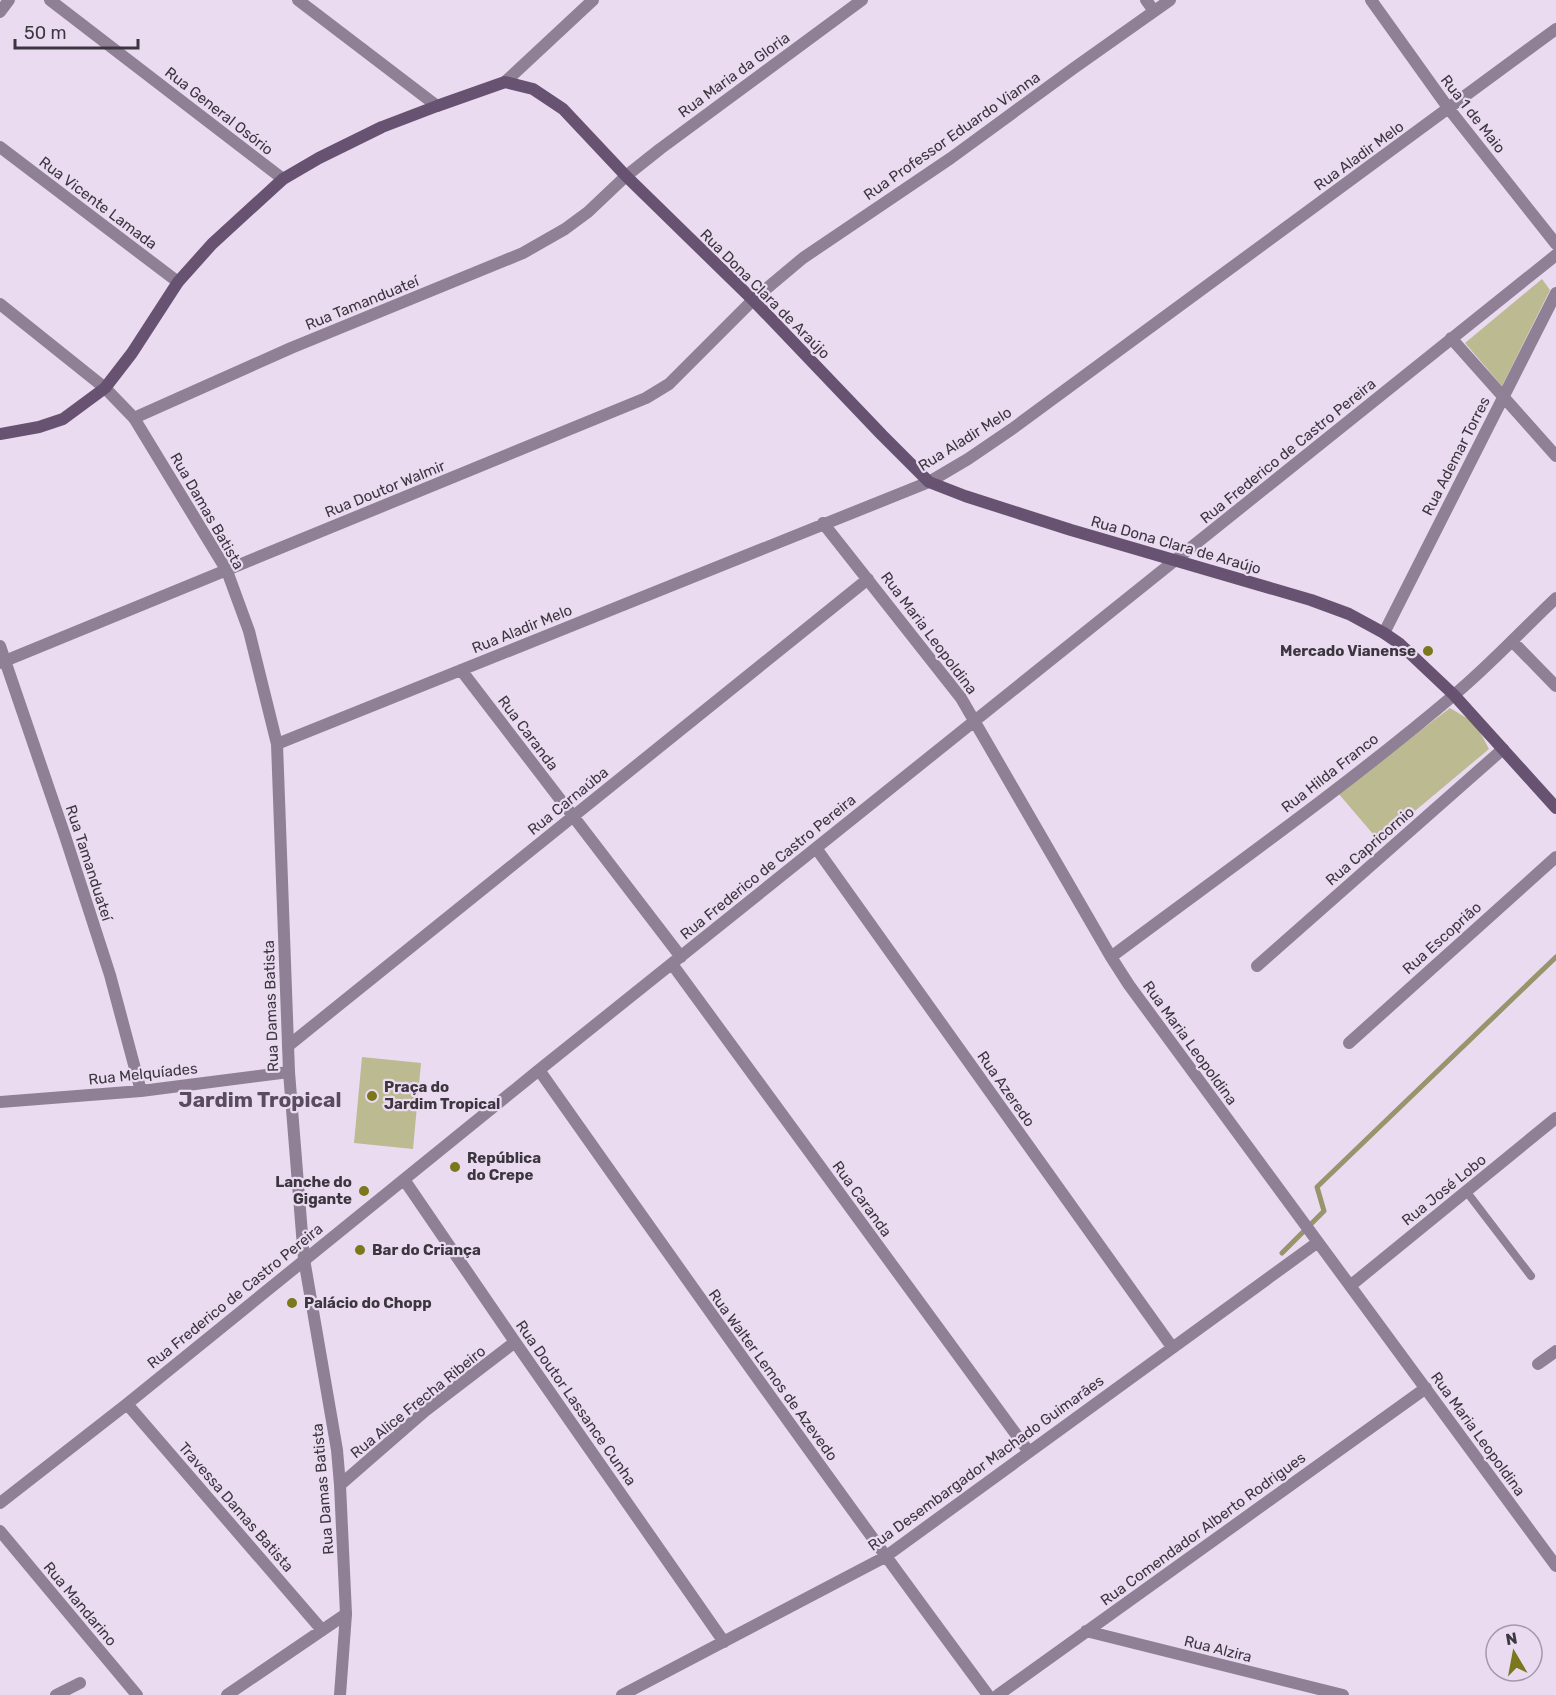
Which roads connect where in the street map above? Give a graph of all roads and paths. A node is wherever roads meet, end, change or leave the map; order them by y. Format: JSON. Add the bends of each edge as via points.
{"nodes":[{"id":1,"x":9,"y":0,"type":"edge"},
{"id":2,"x":50,"y":0,"type":"edge"},
{"id":3,"x":298,"y":0,"type":"edge"},
{"id":4,"x":593,"y":0,"type":"edge"},
{"id":5,"x":862,"y":0,"type":"edge"},
{"id":6,"x":1146,"y":0,"type":"edge"},
{"id":7,"x":1170,"y":0,"type":"edge"},
{"id":8,"x":1371,"y":0,"type":"edge"},
{"id":9,"x":1154,"y":11,"type":"junction"},
{"id":10,"x":0,"y":12,"type":"edge"},
{"id":11,"x":1556,"y":29,"type":"edge"},
{"id":12,"x":505,"y":82,"type":"junction"},
{"id":13,"x":437,"y":105,"type":"junction"},
{"id":14,"x":1449,"y":108,"type":"junction"},
{"id":15,"x":0,"y":147,"type":"edge"},
{"id":16,"x":626,"y":176,"type":"junction"},
{"id":17,"x":284,"y":180,"type":"junction"},
{"id":18,"x":1556,"y":244,"type":"edge"},
{"id":19,"x":1556,"y":255,"type":"edge"},
{"id":20,"x":178,"y":282,"type":"junction"},
{"id":21,"x":1556,"y":293,"type":"edge"},
{"id":22,"x":753,"y":300,"type":"junction"},
{"id":23,"x":0,"y":304,"type":"edge"},
{"id":24,"x":1451,"y":338,"type":"junction"},
{"id":25,"x":105,"y":388,"type":"junction"},
{"id":26,"x":1503,"y":397,"type":"junction"},
{"id":27,"x":134,"y":418,"type":"junction"},
{"id":28,"x":0,"y":434,"type":"edge"},
{"id":29,"x":1556,"y":456,"type":"edge"},
{"id":30,"x":929,"y":482,"type":"junction"},
{"id":31,"x":823,"y":523,"type":"junction"},
{"id":32,"x":1176,"y":560,"type":"junction"},
{"id":33,"x":227,"y":571,"type":"junction"},
{"id":34,"x":868,"y":579,"type":"junction"},
{"id":35,"x":1556,"y":598,"type":"edge"},
{"id":36,"x":1384,"y":633,"type":"junction"},
{"id":37,"x":1513,"y":642,"type":"junction"},
{"id":38,"x":0,"y":646,"type":"edge"},
{"id":39,"x":2,"y":662,"type":"edge"},
{"id":40,"x":461,"y":670,"type":"junction"},
{"id":41,"x":1556,"y":686,"type":"edge"},
{"id":42,"x":1454,"y":695,"type":"junction"},
{"id":43,"x":975,"y":721,"type":"junction"},
{"id":44,"x":277,"y":744,"type":"junction"},
{"id":45,"x":1503,"y":749,"type":"junction"},
{"id":46,"x":1556,"y":807,"type":"edge"},
{"id":47,"x":573,"y":816,"type":"junction"},
{"id":48,"x":816,"y":848,"type":"junction"},
{"id":49,"x":1556,"y":857,"type":"edge"},
{"id":50,"x":1111,"y":957,"type":"junction"},
{"id":51,"x":676,"y":960,"type":"junction"},
{"id":52,"x":1257,"y":966,"type":"dead end"},
{"id":53,"x":1349,"y":1042,"type":"dead end"},
{"id":54,"x":288,"y":1046,"type":"junction"},
{"id":55,"x":539,"y":1070,"type":"junction"},
{"id":56,"x":289,"y":1072,"type":"junction"},
{"id":57,"x":141,"y":1091,"type":"junction"},
{"id":58,"x":0,"y":1102,"type":"edge"},
{"id":59,"x":1556,"y":1118,"type":"edge"},
{"id":60,"x":405,"y":1180,"type":"junction"},
{"id":61,"x":1466,"y":1191,"type":"junction"},
{"id":62,"x":1316,"y":1239,"type":"junction"},
{"id":63,"x":304,"y":1260,"type":"junction"},
{"id":64,"x":1531,"y":1276,"type":"dead end"},
{"id":65,"x":1350,"y":1286,"type":"junction"},
{"id":66,"x":514,"y":1342,"type":"junction"},
{"id":67,"x":1172,"y":1347,"type":"junction"},
{"id":68,"x":1556,"y":1351,"type":"edge"},
{"id":69,"x":1538,"y":1364,"type":"dead end"},
{"id":70,"x":1426,"y":1388,"type":"junction"},
{"id":71,"x":128,"y":1404,"type":"junction"},
{"id":72,"x":1029,"y":1452,"type":"junction"},
{"id":73,"x":340,"y":1485,"type":"junction"},
{"id":74,"x":0,"y":1503,"type":"edge"},
{"id":75,"x":0,"y":1531,"type":"edge"},
{"id":76,"x":885,"y":1557,"type":"junction"},
{"id":77,"x":1556,"y":1566,"type":"edge"},
{"id":78,"x":346,"y":1614,"type":"junction"},
{"id":79,"x":322,"y":1630,"type":"junction"},
{"id":80,"x":1086,"y":1632,"type":"junction"},
{"id":81,"x":724,"y":1642,"type":"junction"},
{"id":82,"x":80,"y":1683,"type":"dead end"},
{"id":83,"x":1014,"y":1691,"type":"edge"},
{"id":84,"x":56,"y":1695,"type":"edge"},
{"id":85,"x":137,"y":1695,"type":"edge"},
{"id":86,"x":226,"y":1695,"type":"edge"},
{"id":87,"x":340,"y":1695,"type":"edge"},
{"id":88,"x":622,"y":1695,"type":"edge"},
{"id":89,"x":988,"y":1695,"type":"edge"},
{"id":90,"x":998,"y":1695,"type":"edge"},
{"id":91,"x":1343,"y":1695,"type":"edge"}],
"edges":[{"from":1,"to":10,"type":"street"},
{"from":2,"to":17,"type":"street","name":"Rua General Osório"},
{"from":3,"to":13,"type":"street"},
{"from":4,"to":12,"type":"street"},
{"from":5,"to":16,"type":"street","name":"Rua Maria da Gloria"},
{"from":6,"to":9,"type":"street"},
{"from":7,"to":9,"type":"street","name":"Rua Professor Eduardo Vianna"},
{"from":8,"to":14,"type":"street","name":"Rua 1 de Maio"},
{"from":9,"to":22,"type":"street","name":"Rua Professor Eduardo Vianna","via":[[951,158],[803,258]]},
{"from":11,"to":14,"type":"street","name":"Rua Aladir Melo"},
{"from":12,"to":13,"type":"main road"},
{"from":12,"to":16,"type":"main road","name":"Rua Dona Clara de Araújo","via":[[533,88],[563,109]]},
{"from":13,"to":17,"type":"main road","via":[[318,158]]},
{"from":14,"to":18,"type":"street","name":"Rua 1 de Maio"},
{"from":14,"to":30,"type":"street","name":"Rua Aladir Melo","via":[[1012,429]]},
{"from":15,"to":20,"type":"street","name":"Rua Vicente Lamada"},
{"from":16,"to":22,"type":"main road","name":"Rua Dona Clara de Araújo"},
{"from":16,"to":27,"type":"street","name":"Rua Tamanduateí","via":[[588,212],[523,253],[291,348]]},
{"from":17,"to":20,"type":"main road","via":[[212,244]]},
{"from":19,"to":24,"type":"street","name":"Rua Frederico de Castro Pereira"},
{"from":20,"to":25,"type":"main road"},
{"from":21,"to":26,"type":"street","name":"Rua Ademar Torres"},
{"from":22,"to":30,"type":"main road","name":"Rua Dona Clara de Araújo"},
{"from":22,"to":33,"type":"street","name":"Rua Doutor Walmir","via":[[669,384],[646,398]]},
{"from":23,"to":25,"type":"street"},
{"from":24,"to":26,"type":"street"},
{"from":24,"to":32,"type":"street","name":"Rua Frederico de Castro Pereira"},
{"from":25,"to":27,"type":"street"},
{"from":25,"to":28,"type":"main road","via":[[63,419]]},
{"from":26,"to":29,"type":"street"},
{"from":26,"to":36,"type":"street","name":"Rua Ademar Torres"},
{"from":27,"to":33,"type":"street","name":"Rua Damas Batista"},
{"from":30,"to":31,"type":"street","name":"Rua Aladir Melo"},
{"from":30,"to":32,"type":"main road","name":"Rua Dona Clara de Araújo","via":[[1071,530]]},
{"from":31,"to":34,"type":"street","name":"Rua Maria Leopoldina"},
{"from":31,"to":40,"type":"street","name":"Rua Aladir Melo"},
{"from":32,"to":36,"type":"main road","name":"Rua Dona Clara de Araújo","via":[[1311,600]]},
{"from":32,"to":43,"type":"street","name":"Rua Frederico de Castro Pereira"},
{"from":33,"to":39,"type":"street","name":"Rua Doutor Walmir"},
{"from":33,"to":44,"type":"street","name":"Rua Damas Batista","via":[[249,631]]},
{"from":34,"to":43,"type":"street","name":"Rua Maria Leopoldina"},
{"from":34,"to":47,"type":"street","name":"Rua Carnaúba"},
{"from":35,"to":37,"type":"street","name":"Rua Hilda Franco"},
{"from":36,"to":42,"type":"main road","name":"Rua Dona Clara de Araújo"},
{"from":37,"to":41,"type":"street"},
{"from":37,"to":42,"type":"street","name":"Rua Hilda Franco"},
{"from":38,"to":39,"type":"street","name":"Rua Tamanduateí"},
{"from":39,"to":57,"type":"street","name":"Rua Tamanduateí","via":[[65,836],[110,975]]},
{"from":40,"to":44,"type":"street","name":"Rua Aladir Melo"},
{"from":40,"to":47,"type":"street","name":"Rua Caranda"},
{"from":42,"to":45,"type":"main road","name":"Rua Dona Clara de Araújo"},
{"from":42,"to":50,"type":"street","name":"Rua Hilda Franco"},
{"from":43,"to":48,"type":"street","name":"Rua Frederico de Castro Pereira"},
{"from":43,"to":50,"type":"street","name":"Rua Maria Leopoldina"},
{"from":44,"to":54,"type":"street","name":"Rua Damas Batista"},
{"from":45,"to":46,"type":"main road","name":"Rua Dona Clara de Araújo"},
{"from":45,"to":52,"type":"street","name":"Rua Capricornio"},
{"from":47,"to":51,"type":"street","name":"Rua Caranda"},
{"from":47,"to":54,"type":"street","name":"Rua Carnaúba"},
{"from":48,"to":51,"type":"street","name":"Rua Frederico de Castro Pereira"},
{"from":48,"to":67,"type":"street","name":"Rua Azeredo"},
{"from":49,"to":53,"type":"street","name":"Rua Escoprião"},
{"from":50,"to":62,"type":"street","name":"Rua Maria Leopoldina"},
{"from":51,"to":55,"type":"street","name":"Rua Frederico de Castro Pereira"},
{"from":51,"to":72,"type":"street","name":"Rua Caranda"},
{"from":54,"to":56,"type":"street","name":"Rua Damas Batista"},
{"from":55,"to":60,"type":"street","name":"Rua Frederico de Castro Pereira"},
{"from":55,"to":76,"type":"street","name":"Rua Walter Lemos de Azevedo"},
{"from":56,"to":57,"type":"street","name":"Rua Melquíades"},
{"from":56,"to":63,"type":"street","name":"Rua Damas Batista"},
{"from":57,"to":58,"type":"street","name":"Rua Melquíades"},
{"from":59,"to":61,"type":"street","name":"Rua José Lobo"},
{"from":60,"to":63,"type":"street","name":"Rua Frederico de Castro Pereira"},
{"from":60,"to":66,"type":"street","name":"Rua Doutor Lassance Cunha"},
{"from":61,"to":64,"type":"lane"},
{"from":61,"to":65,"type":"street","name":"Rua José Lobo"},
{"from":62,"to":65,"type":"street","name":"Rua Maria Leopoldina"},
{"from":62,"to":67,"type":"street","name":"Rua Desembargador Machado Guimarães"},
{"from":63,"to":71,"type":"street","name":"Rua Frederico de Castro Pereira"},
{"from":63,"to":73,"type":"street","name":"Rua Damas Batista","via":[[336,1439]]},
{"from":65,"to":70,"type":"street","name":"Rua Maria Leopoldina"},
{"from":66,"to":73,"type":"street","name":"Rua Alice Frecha Ribeiro","via":[[425,1411]]},
{"from":66,"to":81,"type":"street","name":"Rua Doutor Lassance Cunha"},
{"from":67,"to":72,"type":"street","name":"Rua Desembargador Machado Guimarães"},
{"from":68,"to":69,"type":"street"},
{"from":70,"to":77,"type":"street","name":"Rua Maria Leopoldina"},
{"from":70,"to":80,"type":"street","name":"Rua Comendador Alberto Rodrigues"},
{"from":71,"to":74,"type":"street","name":"Rua Frederico de Castro Pereira"},
{"from":71,"to":79,"type":"street","name":"Travessa Damas Batista"},
{"from":72,"to":76,"type":"street","name":"Rua Desembargador Machado Guimarães"},
{"from":73,"to":78,"type":"street","name":"Rua Damas Batista"},
{"from":75,"to":85,"type":"street","name":"Rua Mandarino"},
{"from":76,"to":81,"type":"street","name":"Rua Desembargador Machado Guimarães"},
{"from":76,"to":89,"type":"street","name":"Rua Walter Lemos de Azevedo"},
{"from":78,"to":79,"type":"street"},
{"from":78,"to":87,"type":"street","name":"Rua Damas Batista"},
{"from":79,"to":86,"type":"street"},
{"from":80,"to":83,"type":"street","name":"Rua Comendador Alberto Rodrigues"},
{"from":80,"to":91,"type":"street","name":"Rua Alzira"},
{"from":81,"to":88,"type":"street","name":"Rua Desembargador Machado Guimarães"},
{"from":82,"to":84,"type":"street"},
{"from":83,"to":90,"type":"street","name":"Rua Comendador Alberto Rodrigues"}]}
